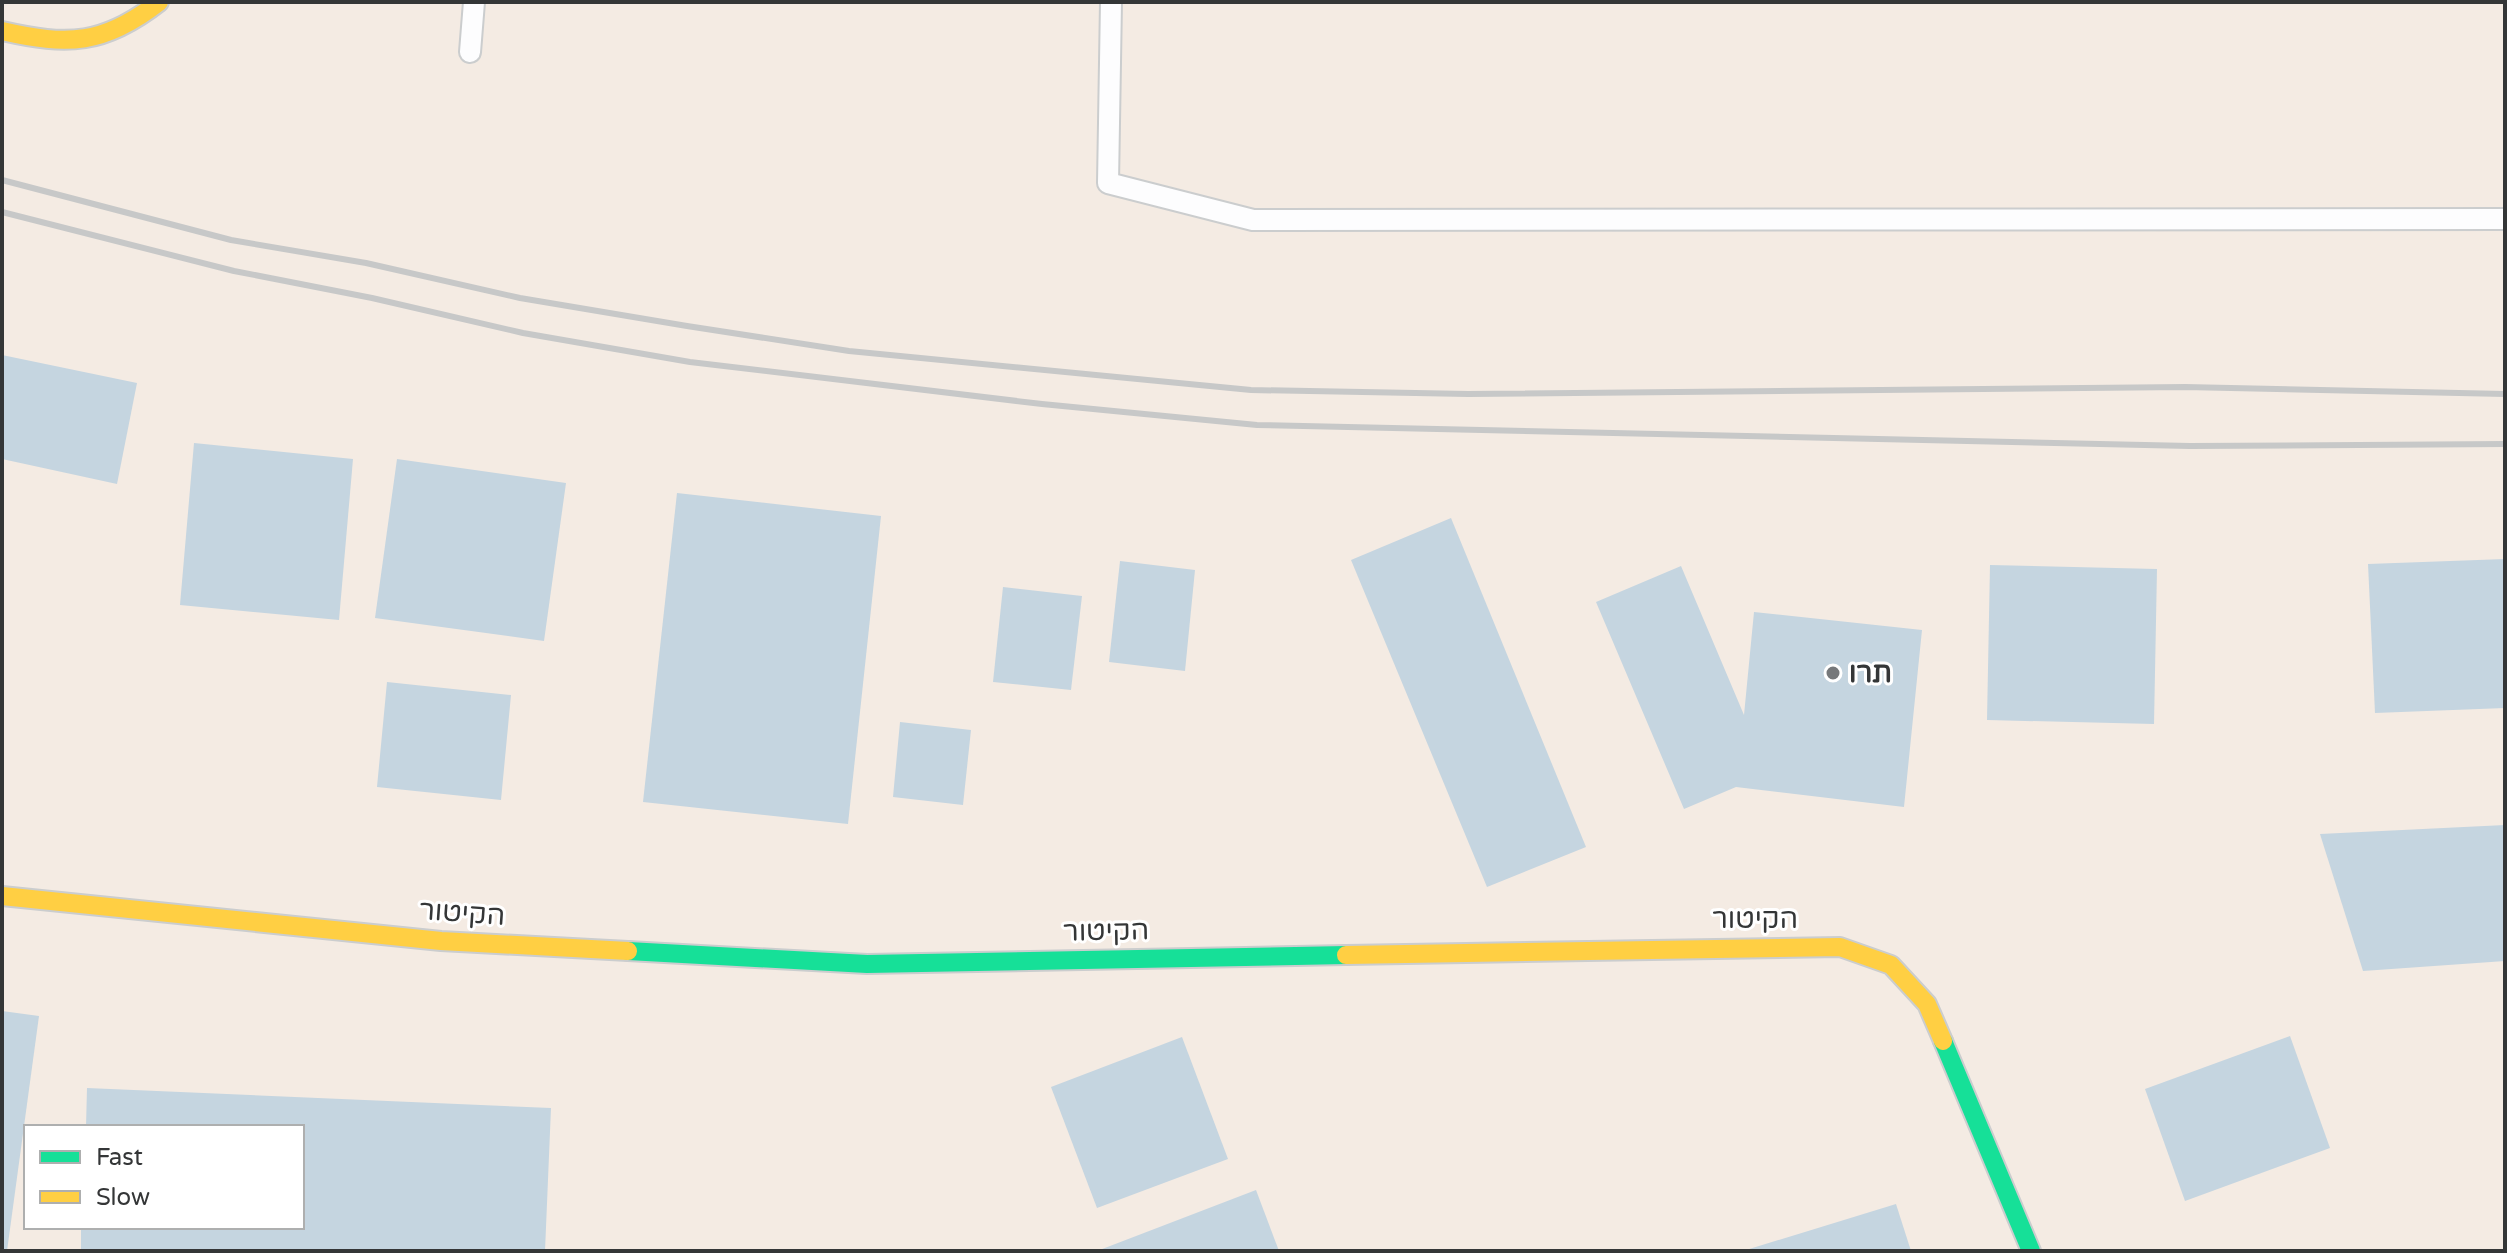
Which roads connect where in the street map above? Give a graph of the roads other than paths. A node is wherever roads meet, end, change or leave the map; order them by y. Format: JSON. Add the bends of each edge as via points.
{"nodes":[{"id":1,"x":159,"y":2,"type":"edge"},
{"id":2,"x":474,"y":2,"type":"edge"},
{"id":3,"x":1111,"y":2,"type":"edge"},
{"id":4,"x":2,"y":31,"type":"edge"},
{"id":5,"x":470,"y":52,"type":"dead end"},
{"id":6,"x":2505,"y":219,"type":"edge"},
{"id":7,"x":2,"y":896,"type":"edge"},
{"id":8,"x":2031,"y":1251,"type":"edge"}],
"edges":[{"from":1,"to":4,"type":"street","via":[[144,15],[84,41],[57,42]]},
{"from":2,"to":5,"type":"lane"},
{"from":3,"to":6,"type":"lane","via":[[1108,183],[1253,220]]},
{"from":7,"to":8,"type":"street","name":"הקיטור","via":[[441,941],[867,964],[1840,947],[1891,965],[1927,1004]]}]}
